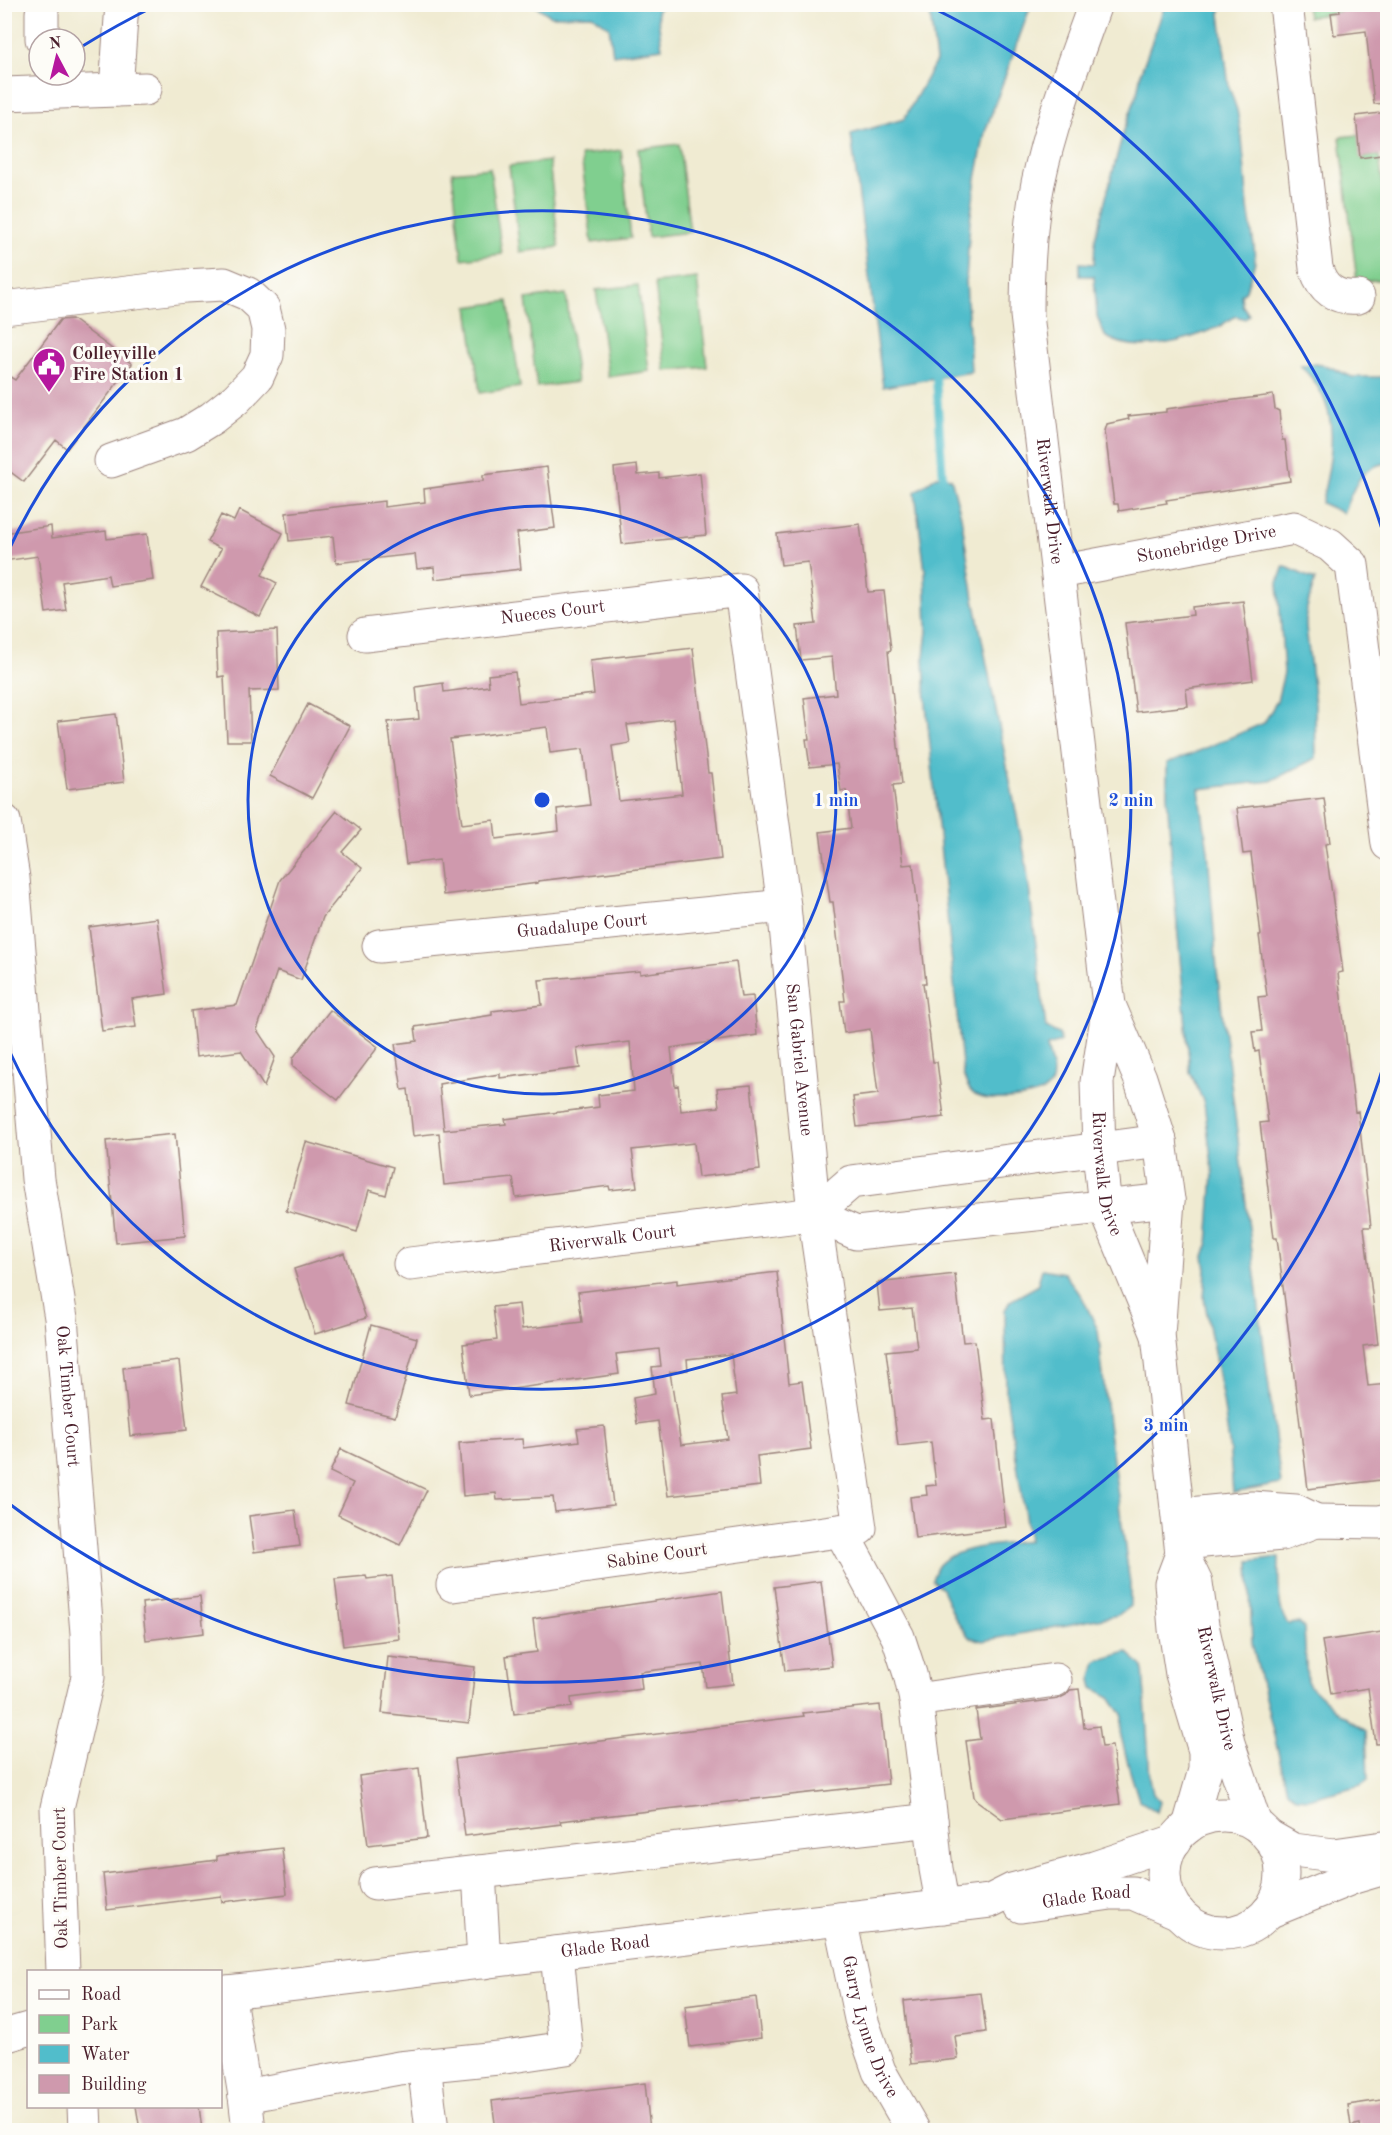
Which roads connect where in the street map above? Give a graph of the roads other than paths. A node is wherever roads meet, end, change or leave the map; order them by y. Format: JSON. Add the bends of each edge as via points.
{"nodes":[{"id":1,"x":122,"y":4,"type":"edge"},
{"id":2,"x":1095,"y":4,"type":"edge"},
{"id":3,"x":1286,"y":4,"type":"edge"},
{"id":4,"x":31,"y":87,"type":"edge"},
{"id":5,"x":87,"y":87,"type":"edge"},
{"id":6,"x":4,"y":94,"type":"edge"},
{"id":7,"x":1358,"y":297,"type":"dead end"},
{"id":8,"x":4,"y":308,"type":"edge"},
{"id":9,"x":111,"y":461,"type":"dead end"},
{"id":10,"x":1059,"y":572,"type":"junction"},
{"id":11,"x":741,"y":590,"type":"joint"},
{"id":12,"x":365,"y":635,"type":"dead end"},
{"id":13,"x":4,"y":821,"type":"edge"},
{"id":14,"x":1388,"y":844,"type":"edge"},
{"id":15,"x":784,"y":906,"type":"junction"},
{"id":16,"x":379,"y":946,"type":"dead end"},
{"id":17,"x":1109,"y":1005,"type":"junction"},
{"id":18,"x":1160,"y":1141,"type":"junction"},
{"id":19,"x":1099,"y":1150,"type":"junction"},
{"id":20,"x":1168,"y":1200,"type":"junction"},
{"id":21,"x":1105,"y":1207,"type":"junction"},
{"id":22,"x":814,"y":1214,"type":"junction"},
{"id":23,"x":410,"y":1264,"type":"dead end"},
{"id":24,"x":1158,"y":1335,"type":"junction"},
{"id":25,"x":1385,"y":1525,"type":"edge"},
{"id":26,"x":851,"y":1529,"type":"junction"},
{"id":27,"x":1181,"y":1537,"type":"junction"},
{"id":28,"x":453,"y":1585,"type":"dead end"},
{"id":29,"x":1055,"y":1680,"type":"dead end"},
{"id":30,"x":916,"y":1700,"type":"junction"},
{"id":31,"x":930,"y":1820,"type":"junction"},
{"id":32,"x":1262,"y":1830,"type":"junction"},
{"id":33,"x":1182,"y":1833,"type":"junction"},
{"id":34,"x":1388,"y":1849,"type":"edge"},
{"id":35,"x":1388,"y":1867,"type":"edge"},
{"id":36,"x":479,"y":1872,"type":"junction"},
{"id":37,"x":375,"y":1884,"type":"dead end"},
{"id":38,"x":990,"y":1901,"type":"junction"},
{"id":39,"x":943,"y":1907,"type":"junction"},
{"id":40,"x":1268,"y":1912,"type":"junction"},
{"id":41,"x":1179,"y":1913,"type":"junction"},
{"id":42,"x":840,"y":1919,"type":"junction"},
{"id":43,"x":557,"y":1953,"type":"junction"},
{"id":44,"x":484,"y":1962,"type":"junction"},
{"id":45,"x":63,"y":1970,"type":"edge"},
{"id":46,"x":224,"y":1993,"type":"edge"},
{"id":47,"x":27,"y":2029,"type":"edge"},
{"id":48,"x":4,"y":2036,"type":"edge"},
{"id":49,"x":424,"y":2065,"type":"junction"},
{"id":50,"x":245,"y":2096,"type":"junction"},
{"id":51,"x":84,"y":2108,"type":"edge"},
{"id":52,"x":85,"y":2130,"type":"edge"},
{"id":53,"x":249,"y":2130,"type":"edge"},
{"id":54,"x":432,"y":2130,"type":"edge"},
{"id":55,"x":913,"y":2130,"type":"edge"}],
"edges":[{"from":1,"to":5,"type":"street","via":[[131,90]]},
{"from":2,"to":10,"type":"street","name":"Riverwalk Drive","via":[[1048,138],[1037,184],[1027,270],[1032,362]]},
{"from":3,"to":7,"type":"street","via":[[1316,268],[1327,289],[1346,298]]},
{"from":4,"to":6,"type":"street"},
{"from":8,"to":9,"type":"street","via":[[224,284],[248,294],[263,308],[268,329],[267,355],[257,377],[212,418],[186,434]]},
{"from":10,"to":14,"type":"street","name":"Stonebridge Drive","via":[[1294,528],[1330,545],[1352,565]]},
{"from":10,"to":17,"type":"street","name":"Riverwalk Drive"},
{"from":11,"to":12,"type":"street","name":"Nueces Court"},
{"from":11,"to":15,"type":"street","name":"San Gabriel Avenue"},
{"from":13,"to":45,"type":"street","name":"Oak Timber Court","via":[[13,878],[38,1179],[61,1318],[87,1633],[88,1677],[57,1808]]},
{"from":15,"to":16,"type":"street","name":"Guadalupe Court"},
{"from":15,"to":22,"type":"street","name":"San Gabriel Avenue"},
{"from":17,"to":18,"type":"street","name":"Riverwalk Drive","via":[[1140,1078]]},
{"from":17,"to":19,"type":"street","name":"Riverwalk Drive","via":[[1097,1082]]},
{"from":18,"to":19,"type":"street"},
{"from":18,"to":20,"type":"street","name":"Riverwalk Drive"},
{"from":19,"to":21,"type":"street","name":"Riverwalk Drive"},
{"from":19,"to":22,"type":"street","via":[[851,1182]]},
{"from":20,"to":21,"type":"street"},
{"from":20,"to":24,"type":"street","name":"Riverwalk Drive"},
{"from":21,"to":22,"type":"street","via":[[856,1233]]},
{"from":21,"to":24,"type":"street","name":"Riverwalk Drive"},
{"from":22,"to":23,"type":"street","name":"Riverwalk Court"},
{"from":22,"to":26,"type":"street","name":"San Gabriel Avenue"},
{"from":24,"to":27,"type":"street","name":"Riverwalk Drive"},
{"from":25,"to":27,"type":"street","via":[[1316,1521],[1282,1534]]},
{"from":26,"to":28,"type":"street","name":"Sabine Court"},
{"from":26,"to":30,"type":"street","name":"San Gabriel Avenue","via":[[898,1638]]},
{"from":27,"to":32,"type":"street","name":"Riverwalk Drive","via":[[1196,1583],[1228,1743]]},
{"from":27,"to":33,"type":"street","name":"Riverwalk Drive","via":[[1171,1583],[1175,1629],[1182,1674],[1205,1751],[1205,1770]]},
{"from":29,"to":30,"type":"street"},
{"from":30,"to":31,"type":"street","name":"San Gabriel Avenue"},
{"from":31,"to":36,"type":"street"},
{"from":31,"to":39,"type":"street","name":"San Gabriel Avenue"},
{"from":32,"to":33,"type":"street","name":"Glade Road","via":[[1248,1819],[1211,1815]]},
{"from":32,"to":34,"type":"street","name":"Glade Road","via":[[1293,1850],[1334,1855]]},
{"from":32,"to":40,"type":"street","name":"Glade Road","via":[[1276,1844],[1282,1862],[1282,1883]]},
{"from":33,"to":38,"type":"street","name":"Glade Road","via":[[1094,1868],[1012,1890]]},
{"from":33,"to":41,"type":"street","name":"Glade Road","via":[[1169,1849],[1164,1867],[1165,1886]]},
{"from":35,"to":40,"type":"street","name":"Glade Road"},
{"from":36,"to":37,"type":"street"},
{"from":36,"to":44,"type":"street"},
{"from":38,"to":39,"type":"street","name":"Glade Road"},
{"from":38,"to":41,"type":"street","name":"Glade Road","via":[[1013,1907],[1133,1893]]},
{"from":39,"to":42,"type":"street","name":"Glade Road"},
{"from":40,"to":41,"type":"street","name":"Glade Road","via":[[1245,1929],[1225,1933],[1204,1930]]},
{"from":42,"to":43,"type":"street","name":"Glade Road"},
{"from":42,"to":55,"type":"street","name":"Garry Lynne Drive","via":[[861,2019],[879,2071]]},
{"from":43,"to":44,"type":"street","name":"Glade Road"},
{"from":43,"to":49,"type":"street","via":[[566,2048]]},
{"from":44,"to":46,"type":"street","name":"Glade Road"},
{"from":46,"to":50,"type":"street"},
{"from":47,"to":48,"type":"street"},
{"from":49,"to":50,"type":"street"},
{"from":49,"to":54,"type":"street"},
{"from":50,"to":53,"type":"street"},
{"from":51,"to":52,"type":"street"}]}
